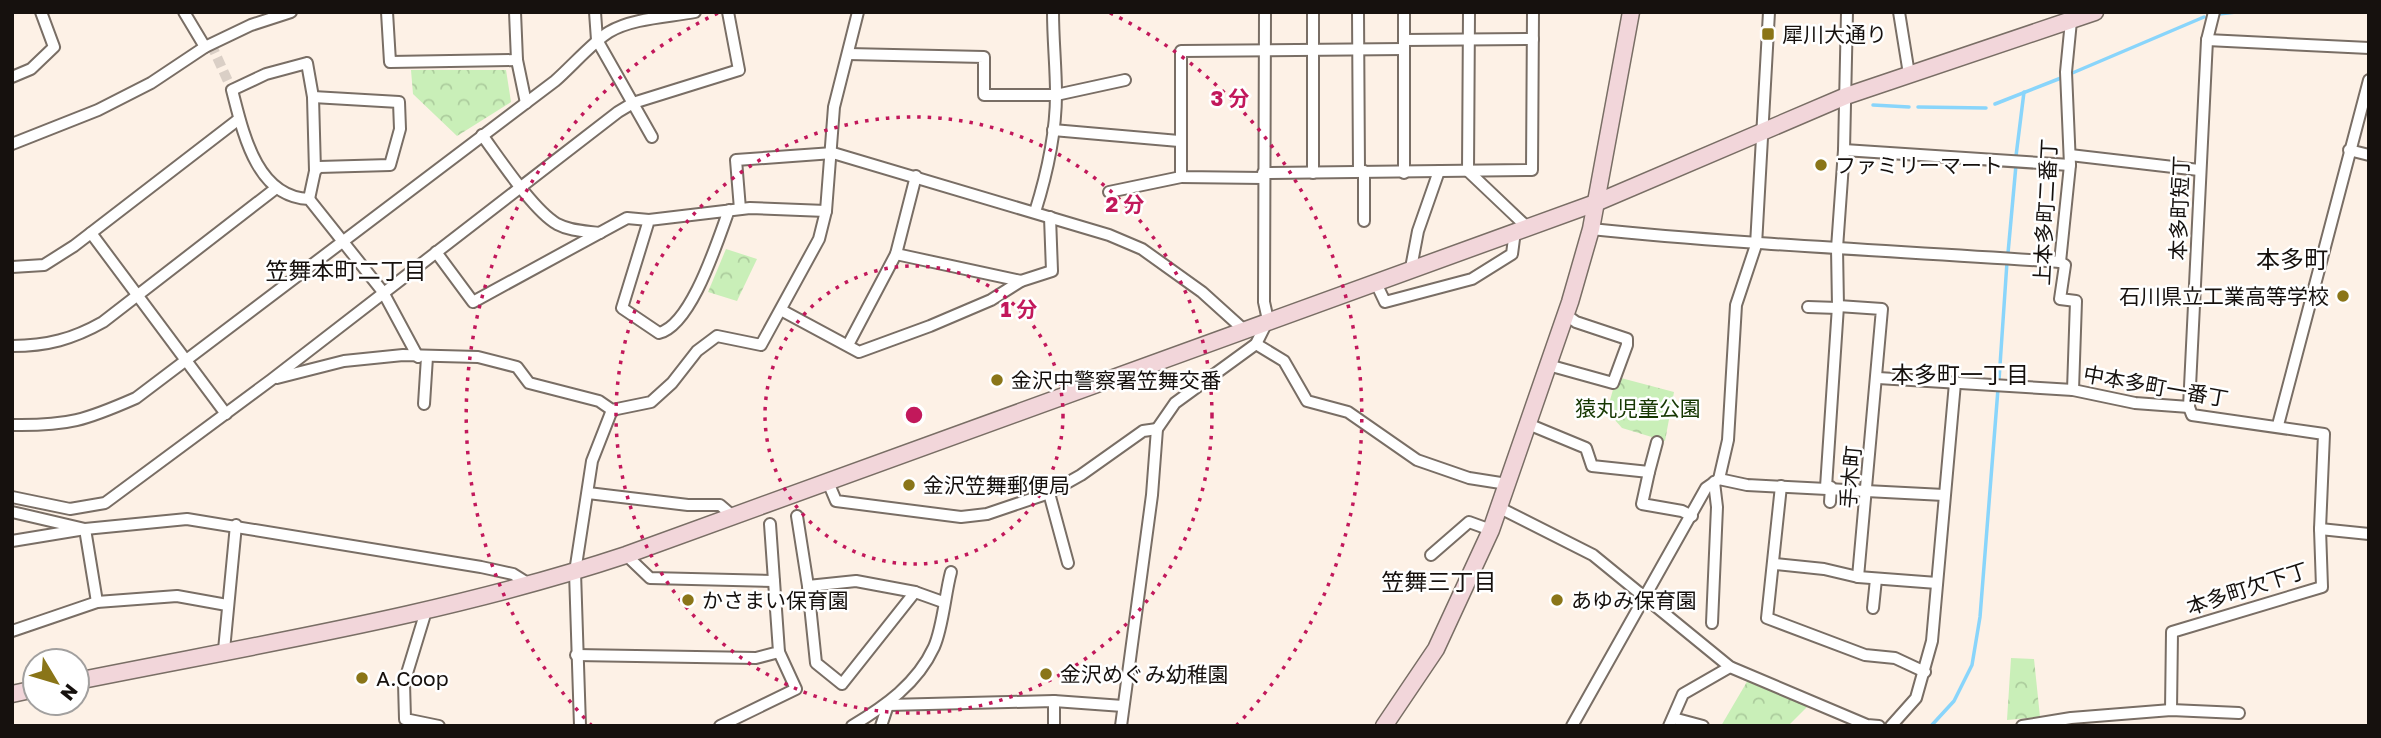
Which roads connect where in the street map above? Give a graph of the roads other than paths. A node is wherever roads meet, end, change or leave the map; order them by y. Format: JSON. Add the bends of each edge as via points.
{"nodes":[{"id":1,"x":41,"y":12,"type":"edge"},
{"id":2,"x":291,"y":12,"type":"edge"},
{"id":3,"x":387,"y":12,"type":"edge"},
{"id":4,"x":515,"y":12,"type":"edge"},
{"id":5,"x":596,"y":12,"type":"edge"},
{"id":6,"x":695,"y":12,"type":"edge"},
{"id":7,"x":728,"y":12,"type":"edge"},
{"id":8,"x":858,"y":12,"type":"edge"},
{"id":9,"x":1053,"y":12,"type":"edge"},
{"id":10,"x":1265,"y":12,"type":"edge"},
{"id":11,"x":1313,"y":12,"type":"edge"},
{"id":12,"x":1359,"y":12,"type":"edge"},
{"id":13,"x":1404,"y":12,"type":"edge"},
{"id":14,"x":1469,"y":12,"type":"edge"},
{"id":15,"x":1533,"y":12,"type":"edge"},
{"id":16,"x":1631,"y":12,"type":"edge"},
{"id":17,"x":1769,"y":12,"type":"edge"},
{"id":18,"x":1847,"y":12,"type":"edge"},
{"id":19,"x":1899,"y":12,"type":"edge"},
{"id":20,"x":2095,"y":12,"type":"edge"},
{"id":21,"x":2214,"y":12,"type":"edge"},
{"id":22,"x":185,"y":13,"type":"edge"},
{"id":23,"x":2071,"y":21,"type":"junction"},
{"id":24,"x":1469,"y":37,"type":"junction"},
{"id":25,"x":1533,"y":39,"type":"junction"},
{"id":26,"x":597,"y":40,"type":"junction"},
{"id":27,"x":2207,"y":40,"type":"junction"},
{"id":28,"x":1404,"y":44,"type":"junction"},
{"id":29,"x":205,"y":47,"type":"junction"},
{"id":30,"x":2369,"y":48,"type":"edge"},
{"id":31,"x":1358,"y":49,"type":"junction"},
{"id":32,"x":1264,"y":50,"type":"junction"},
{"id":33,"x":1313,"y":50,"type":"junction"},
{"id":34,"x":848,"y":54,"type":"junction"},
{"id":35,"x":517,"y":60,"type":"junction"},
{"id":36,"x":1909,"y":74,"type":"junction"},
{"id":37,"x":12,"y":77,"type":"edge"},
{"id":38,"x":1125,"y":79,"type":"dead end"},
{"id":39,"x":2369,"y":80,"type":"edge"},
{"id":40,"x":1056,"y":95,"type":"junction"},
{"id":41,"x":1846,"y":96,"type":"junction"},
{"id":42,"x":313,"y":97,"type":"junction"},
{"id":43,"x":526,"y":103,"type":"junction"},
{"id":44,"x":633,"y":103,"type":"junction"},
{"id":45,"x":239,"y":119,"type":"junction"},
{"id":46,"x":1053,"y":130,"type":"junction"},
{"id":47,"x":1762,"y":131,"type":"junction"},
{"id":48,"x":482,"y":135,"type":"junction"},
{"id":49,"x":652,"y":137,"type":"dead end"},
{"id":50,"x":1179,"y":141,"type":"junction"},
{"id":51,"x":12,"y":143,"type":"edge"},
{"id":52,"x":1844,"y":150,"type":"junction"},
{"id":53,"x":2349,"y":150,"type":"junction"},
{"id":54,"x":833,"y":153,"type":"junction"},
{"id":55,"x":2369,"y":155,"type":"edge"},
{"id":56,"x":2070,"y":160,"type":"junction"},
{"id":57,"x":2199,"y":170,"type":"junction"},
{"id":58,"x":315,"y":171,"type":"junction"},
{"id":59,"x":1361,"y":171,"type":"junction"},
{"id":60,"x":1468,"y":171,"type":"junction"},
{"id":61,"x":1439,"y":172,"type":"junction"},
{"id":62,"x":1313,"y":173,"type":"junction"},
{"id":63,"x":1405,"y":173,"type":"junction"},
{"id":64,"x":916,"y":176,"type":"junction"},
{"id":65,"x":1263,"y":176,"type":"junction"},
{"id":66,"x":1181,"y":177,"type":"junction"},
{"id":67,"x":521,"y":188,"type":"junction"},
{"id":68,"x":275,"y":189,"type":"junction"},
{"id":69,"x":1108,"y":192,"type":"dead end"},
{"id":70,"x":309,"y":199,"type":"junction"},
{"id":71,"x":1598,"y":202,"type":"junction"},
{"id":72,"x":734,"y":209,"type":"junction"},
{"id":73,"x":826,"y":211,"type":"junction"},
{"id":74,"x":1035,"y":212,"type":"junction"},
{"id":75,"x":1050,"y":216,"type":"junction"},
{"id":76,"x":649,"y":220,"type":"junction"},
{"id":77,"x":1364,"y":221,"type":"dead end"},
{"id":78,"x":1521,"y":229,"type":"junction"},
{"id":79,"x":1591,"y":229,"type":"junction"},
{"id":80,"x":91,"y":233,"type":"junction"},
{"id":81,"x":600,"y":233,"type":"junction"},
{"id":82,"x":343,"y":242,"type":"junction"},
{"id":83,"x":1756,"y":245,"type":"junction"},
{"id":84,"x":1837,"y":248,"type":"junction"},
{"id":85,"x":436,"y":252,"type":"junction"},
{"id":86,"x":897,"y":254,"type":"junction"},
{"id":87,"x":2060,"y":262,"type":"junction"},
{"id":88,"x":12,"y":267,"type":"edge"},
{"id":89,"x":1411,"y":268,"type":"junction"},
{"id":90,"x":1021,"y":281,"type":"junction"},
{"id":91,"x":1375,"y":281,"type":"junction"},
{"id":92,"x":383,"y":292,"type":"junction"},
{"id":93,"x":139,"y":296,"type":"junction"},
{"id":94,"x":1808,"y":307,"type":"dead end"},
{"id":95,"x":1838,"y":307,"type":"junction"},
{"id":96,"x":781,"y":310,"type":"junction"},
{"id":97,"x":1565,"y":314,"type":"junction"},
{"id":98,"x":1268,"y":320,"type":"junction"},
{"id":99,"x":1244,"y":329,"type":"junction"},
{"id":100,"x":1256,"y":344,"type":"junction"},
{"id":101,"x":848,"y":345,"type":"junction"},
{"id":102,"x":12,"y":346,"type":"edge"},
{"id":103,"x":423,"y":357,"type":"junction"},
{"id":104,"x":186,"y":360,"type":"junction"},
{"id":105,"x":1548,"y":365,"type":"junction"},
{"id":106,"x":1878,"y":378,"type":"junction"},
{"id":107,"x":271,"y":380,"type":"junction"},
{"id":108,"x":1955,"y":383,"type":"junction"},
{"id":109,"x":2073,"y":390,"type":"junction"},
{"id":110,"x":424,"y":404,"type":"dead end"},
{"id":111,"x":2189,"y":407,"type":"junction"},
{"id":112,"x":612,"y":410,"type":"junction"},
{"id":113,"x":226,"y":414,"type":"junction"},
{"id":114,"x":1528,"y":424,"type":"junction"},
{"id":115,"x":12,"y":425,"type":"edge"},
{"id":116,"x":2278,"y":425,"type":"junction"},
{"id":117,"x":1157,"y":429,"type":"junction"},
{"id":118,"x":1657,"y":442,"type":"dead end"},
{"id":119,"x":1649,"y":472,"type":"junction"},
{"id":120,"x":1717,"y":481,"type":"junction"},
{"id":121,"x":828,"y":482,"type":"junction"},
{"id":122,"x":1507,"y":484,"type":"junction"},
{"id":123,"x":1782,"y":486,"type":"junction"},
{"id":124,"x":1829,"y":487,"type":"junction"},
{"id":125,"x":1868,"y":490,"type":"junction"},
{"id":126,"x":588,"y":493,"type":"junction"},
{"id":127,"x":1049,"y":493,"type":"junction"},
{"id":128,"x":1944,"y":495,"type":"junction"},
{"id":129,"x":12,"y":496,"type":"edge"},
{"id":130,"x":1830,"y":502,"type":"dead end"},
{"id":131,"x":1498,"y":507,"type":"junction"},
{"id":132,"x":12,"y":512,"type":"edge"},
{"id":133,"x":797,"y":516,"type":"dead end"},
{"id":134,"x":1692,"y":516,"type":"junction"},
{"id":135,"x":734,"y":517,"type":"junction"},
{"id":136,"x":236,"y":524,"type":"junction"},
{"id":137,"x":771,"y":524,"type":"dead end"},
{"id":138,"x":85,"y":529,"type":"junction"},
{"id":139,"x":2320,"y":529,"type":"junction"},
{"id":140,"x":1491,"y":530,"type":"junction"},
{"id":141,"x":2369,"y":534,"type":"edge"},
{"id":142,"x":12,"y":541,"type":"edge"},
{"id":143,"x":626,"y":555,"type":"junction"},
{"id":144,"x":1431,"y":555,"type":"dead end"},
{"id":145,"x":1068,"y":564,"type":"dead end"},
{"id":146,"x":1775,"y":564,"type":"junction"},
{"id":147,"x":575,"y":572,"type":"junction"},
{"id":148,"x":951,"y":572,"type":"dead end"},
{"id":149,"x":1858,"y":578,"type":"junction"},
{"id":150,"x":1876,"y":579,"type":"junction"},
{"id":151,"x":774,"y":581,"type":"junction"},
{"id":152,"x":1937,"y":583,"type":"junction"},
{"id":153,"x":529,"y":584,"type":"junction"},
{"id":154,"x":808,"y":586,"type":"junction"},
{"id":155,"x":915,"y":592,"type":"junction"},
{"id":156,"x":1644,"y":596,"type":"junction"},
{"id":157,"x":97,"y":602,"type":"junction"},
{"id":158,"x":943,"y":602,"type":"junction"},
{"id":159,"x":227,"y":605,"type":"junction"},
{"id":160,"x":1873,"y":608,"type":"dead end"},
{"id":161,"x":426,"y":611,"type":"junction"},
{"id":162,"x":1712,"y":623,"type":"dead end"},
{"id":163,"x":12,"y":631,"type":"edge"},
{"id":164,"x":224,"y":650,"type":"junction"},
{"id":165,"x":779,"y":653,"type":"junction"},
{"id":166,"x":576,"y":655,"type":"junction"},
{"id":167,"x":1730,"y":667,"type":"junction"},
{"id":168,"x":1925,"y":673,"type":"junction"},
{"id":169,"x":91,"y":678,"type":"edge"},
{"id":170,"x":1054,"y":701,"type":"junction"},
{"id":171,"x":888,"y":705,"type":"junction"},
{"id":172,"x":1124,"y":706,"type":"junction"},
{"id":173,"x":2171,"y":710,"type":"junction"},
{"id":174,"x":2239,"y":713,"type":"dead end"},
{"id":175,"x":1671,"y":722,"type":"edge"},
{"id":176,"x":439,"y":726,"type":"edge"},
{"id":177,"x":580,"y":726,"type":"edge"},
{"id":178,"x":720,"y":726,"type":"edge"},
{"id":179,"x":852,"y":726,"type":"edge"},
{"id":180,"x":881,"y":726,"type":"edge"},
{"id":181,"x":1054,"y":726,"type":"edge"},
{"id":182,"x":1121,"y":726,"type":"edge"},
{"id":183,"x":1384,"y":726,"type":"edge"},
{"id":184,"x":1572,"y":726,"type":"edge"},
{"id":185,"x":1703,"y":726,"type":"edge"},
{"id":186,"x":1879,"y":726,"type":"edge"},
{"id":187,"x":1891,"y":726,"type":"edge"},
{"id":188,"x":2022,"y":726,"type":"edge"}],
"edges":[{"from":1,"to":37,"type":"street","via":[[54,47],[31,69]]},
{"from":2,"to":29,"type":"street"},
{"from":3,"to":35,"type":"street","via":[[390,62]]},
{"from":4,"to":35,"type":"street"},
{"from":5,"to":26,"type":"street"},
{"from":6,"to":26,"type":"street","via":[[612,30]]},
{"from":7,"to":44,"type":"street","via":[[739,70]]},
{"from":8,"to":34,"type":"street"},
{"from":9,"to":40,"type":"street"},
{"from":10,"to":32,"type":"street"},
{"from":11,"to":33,"type":"street"},
{"from":12,"to":31,"type":"street"},
{"from":13,"to":28,"type":"street"},
{"from":14,"to":24,"type":"street"},
{"from":15,"to":25,"type":"street"},
{"from":16,"to":71,"type":"street"},
{"from":17,"to":47,"type":"street"},
{"from":18,"to":41,"type":"street"},
{"from":19,"to":36,"type":"street"},
{"from":20,"to":23,"type":"street"},
{"from":21,"to":27,"type":"street","name":"本多町短丁"},
{"from":22,"to":29,"type":"street"},
{"from":23,"to":36,"type":"street"},
{"from":23,"to":56,"type":"street","name":"上本多町二番丁","via":[[2066,72]]},
{"from":24,"to":25,"type":"street"},
{"from":24,"to":28,"type":"street"},
{"from":24,"to":60,"type":"street"},
{"from":25,"to":60,"type":"street","via":[[1532,170]]},
{"from":26,"to":43,"type":"street","via":[[589,52]]},
{"from":26,"to":44,"type":"street"},
{"from":27,"to":30,"type":"street"},
{"from":27,"to":57,"type":"street","name":"本多町短丁"},
{"from":28,"to":31,"type":"street"},
{"from":28,"to":63,"type":"street"},
{"from":29,"to":51,"type":"street","via":[[151,83],[98,110]]},
{"from":31,"to":33,"type":"street"},
{"from":31,"to":59,"type":"street"},
{"from":32,"to":33,"type":"street"},
{"from":32,"to":50,"type":"street","via":[[1181,51]]},
{"from":32,"to":65,"type":"street"},
{"from":33,"to":62,"type":"street"},
{"from":34,"to":40,"type":"street","via":[[984,57],[984,95]]},
{"from":34,"to":54,"type":"street","via":[[834,107]]},
{"from":35,"to":43,"type":"street"},
{"from":36,"to":41,"type":"street"},
{"from":38,"to":40,"type":"street"},
{"from":39,"to":53,"type":"street"},
{"from":40,"to":46,"type":"street"},
{"from":41,"to":47,"type":"street"},
{"from":41,"to":52,"type":"street"},
{"from":42,"to":45,"type":"street","via":[[307,63],[303,62],[232,90]]},
{"from":42,"to":58,"type":"street"},
{"from":42,"to":58,"type":"street","via":[[399,102],[400,129],[390,165],[319,167]]},
{"from":43,"to":48,"type":"street"},
{"from":44,"to":49,"type":"street"},
{"from":44,"to":67,"type":"street"},
{"from":45,"to":68,"type":"street","via":[[245,143]]},
{"from":45,"to":80,"type":"street"},
{"from":46,"to":50,"type":"street"},
{"from":46,"to":74,"type":"street"},
{"from":47,"to":71,"type":"street"},
{"from":47,"to":83,"type":"street"},
{"from":48,"to":67,"type":"street"},
{"from":48,"to":82,"type":"street"},
{"from":50,"to":66,"type":"street"},
{"from":52,"to":56,"type":"street"},
{"from":52,"to":84,"type":"street"},
{"from":53,"to":55,"type":"street"},
{"from":53,"to":116,"type":"street"},
{"from":54,"to":64,"type":"street"},
{"from":54,"to":72,"type":"street","via":[[736,160]]},
{"from":54,"to":73,"type":"street"},
{"from":56,"to":57,"type":"street"},
{"from":56,"to":87,"type":"street","name":"上本多町二番丁"},
{"from":57,"to":111,"type":"street","name":"本多町短丁"},
{"from":58,"to":70,"type":"street"},
{"from":59,"to":62,"type":"street"},
{"from":59,"to":63,"type":"street"},
{"from":59,"to":77,"type":"street"},
{"from":60,"to":61,"type":"street"},
{"from":60,"to":78,"type":"street"},
{"from":61,"to":63,"type":"street"},
{"from":61,"to":89,"type":"street","via":[[1418,231]]},
{"from":62,"to":65,"type":"street"},
{"from":64,"to":74,"type":"street"},
{"from":64,"to":86,"type":"street"},
{"from":65,"to":66,"type":"street"},
{"from":65,"to":98,"type":"street"},
{"from":66,"to":69,"type":"street"},
{"from":67,"to":81,"type":"street","via":[[554,222],[570,230]]},
{"from":67,"to":85,"type":"street"},
{"from":68,"to":70,"type":"street"},
{"from":68,"to":93,"type":"street"},
{"from":70,"to":82,"type":"street"},
{"from":71,"to":78,"type":"street"},
{"from":71,"to":79,"type":"street"},
{"from":72,"to":73,"type":"street"},
{"from":72,"to":76,"type":"street"},
{"from":72,"to":76,"type":"street","via":[[698,291],[668,331],[659,333],[622,308]]},
{"from":73,"to":96,"type":"street","via":[[819,239]]},
{"from":74,"to":75,"type":"street"},
{"from":75,"to":90,"type":"street","via":[[1052,271]]},
{"from":75,"to":99,"type":"street","via":[[1142,249]]},
{"from":76,"to":81,"type":"street","via":[[627,218]]},
{"from":78,"to":89,"type":"street"},
{"from":78,"to":91,"type":"street","via":[[1512,254],[1472,279],[1385,302]]},
{"from":79,"to":83,"type":"street"},
{"from":79,"to":97,"type":"street"},
{"from":80,"to":88,"type":"street","via":[[44,265]]},
{"from":80,"to":93,"type":"street"},
{"from":81,"to":85,"type":"street","via":[[473,302]]},
{"from":82,"to":92,"type":"street"},
{"from":82,"to":104,"type":"street"},
{"from":83,"to":84,"type":"street"},
{"from":83,"to":120,"type":"street","via":[[1736,305],[1728,440]]},
{"from":84,"to":87,"type":"street"},
{"from":84,"to":95,"type":"street"},
{"from":85,"to":92,"type":"street"},
{"from":86,"to":90,"type":"street"},
{"from":86,"to":101,"type":"street"},
{"from":87,"to":109,"type":"street","name":"上本多町二番丁","via":[[2065,265],[2060,299],[2076,301]]},
{"from":89,"to":91,"type":"street"},
{"from":90,"to":101,"type":"street","via":[[991,300],[930,326],[859,352]]},
{"from":91,"to":98,"type":"street"},
{"from":92,"to":103,"type":"street"},
{"from":92,"to":107,"type":"street"},
{"from":93,"to":102,"type":"street","via":[[80,335],[43,346]]},
{"from":93,"to":104,"type":"street"},
{"from":94,"to":95,"type":"street"},
{"from":95,"to":106,"type":"street","name":"手木町","via":[[1882,309]]},
{"from":95,"to":124,"type":"street"},
{"from":96,"to":101,"type":"street"},
{"from":96,"to":112,"type":"street","via":[[761,345],[717,335],[651,402]]},
{"from":97,"to":105,"type":"street"},
{"from":97,"to":105,"type":"street","via":[[1576,323],[1627,339],[1627,345],[1613,383]]},
{"from":98,"to":99,"type":"street"},
{"from":98,"to":100,"type":"street"},
{"from":99,"to":121,"type":"street"},
{"from":100,"to":117,"type":"street","via":[[1175,402]]},
{"from":100,"to":122,"type":"street","via":[[1284,361],[1307,401],[1348,412],[1396,448],[1447,472]]},
{"from":103,"to":107,"type":"street","via":[[344,361]]},
{"from":103,"to":110,"type":"street"},
{"from":103,"to":112,"type":"street","via":[[498,360],[517,367],[529,383],[599,401]]},
{"from":104,"to":113,"type":"street"},
{"from":104,"to":115,"type":"street","via":[[136,398],[91,418],[58,426]]},
{"from":105,"to":114,"type":"street"},
{"from":106,"to":108,"type":"street","name":"中本多町一番丁"},
{"from":106,"to":125,"type":"street","name":"手木町"},
{"from":107,"to":113,"type":"street"},
{"from":108,"to":109,"type":"street","name":"中本多町一番丁"},
{"from":108,"to":128,"type":"street"},
{"from":109,"to":111,"type":"street","name":"中本多町一番丁","via":[[2135,403]]},
{"from":111,"to":116,"type":"street","name":"中本多町一番丁","via":[[2192,415]]},
{"from":112,"to":126,"type":"street","via":[[592,461]]},
{"from":113,"to":129,"type":"street","via":[[105,503],[70,509]]},
{"from":114,"to":119,"type":"street","via":[[1586,448],[1592,466]]},
{"from":114,"to":122,"type":"street"},
{"from":116,"to":139,"type":"street","via":[[2324,434]]},
{"from":117,"to":127,"type":"street","via":[[1143,431]]},
{"from":117,"to":172,"type":"street"},
{"from":118,"to":119,"type":"street"},
{"from":119,"to":134,"type":"street","via":[[1642,504]]},
{"from":120,"to":123,"type":"street"},
{"from":120,"to":134,"type":"street","via":[[1706,488]]},
{"from":120,"to":162,"type":"street"},
{"from":121,"to":127,"type":"street","via":[[836,501],[961,517]]},
{"from":121,"to":135,"type":"street"},
{"from":122,"to":131,"type":"street"},
{"from":123,"to":124,"type":"street"},
{"from":123,"to":146,"type":"street"},
{"from":124,"to":125,"type":"street"},
{"from":124,"to":130,"type":"street"},
{"from":125,"to":128,"type":"street"},
{"from":125,"to":149,"type":"street","name":"手木町"},
{"from":126,"to":135,"type":"street","via":[[720,505]]},
{"from":126,"to":147,"type":"street"},
{"from":127,"to":145,"type":"street"},
{"from":128,"to":152,"type":"street"},
{"from":131,"to":140,"type":"street"},
{"from":131,"to":156,"type":"street","via":[[1592,555]]},
{"from":132,"to":138,"type":"street"},
{"from":133,"to":154,"type":"street"},
{"from":134,"to":156,"type":"street"},
{"from":135,"to":143,"type":"street"},
{"from":136,"to":138,"type":"street","via":[[187,519]]},
{"from":136,"to":153,"type":"street","via":[[481,567],[513,574]]},
{"from":136,"to":159,"type":"street"},
{"from":137,"to":151,"type":"street"},
{"from":138,"to":142,"type":"street"},
{"from":138,"to":157,"type":"street"},
{"from":139,"to":141,"type":"street"},
{"from":139,"to":173,"type":"street","name":"本多町欠下丁","via":[[2322,587],[2172,632]]},
{"from":140,"to":144,"type":"street","via":[[1469,522]]},
{"from":140,"to":183,"type":"street","via":[[1436,649]]},
{"from":143,"to":147,"type":"street"},
{"from":143,"to":151,"type":"street","via":[[650,578]]},
{"from":146,"to":149,"type":"street"},
{"from":146,"to":168,"type":"street","via":[[1768,618],[1772,622],[1865,655],[1895,658]]},
{"from":147,"to":153,"type":"street"},
{"from":147,"to":166,"type":"street"},
{"from":148,"to":158,"type":"street"},
{"from":149,"to":150,"type":"street"},
{"from":150,"to":152,"type":"street"},
{"from":150,"to":160,"type":"street"},
{"from":151,"to":165,"type":"street"},
{"from":152,"to":168,"type":"street"},
{"from":153,"to":161,"type":"street"},
{"from":154,"to":155,"type":"street","via":[[856,581]]},
{"from":154,"to":155,"type":"street","via":[[816,663],[842,684]]},
{"from":155,"to":158,"type":"street"},
{"from":156,"to":167,"type":"street"},
{"from":156,"to":184,"type":"street"},
{"from":157,"to":159,"type":"street","via":[[177,596]]},
{"from":157,"to":163,"type":"street"},
{"from":158,"to":171,"type":"street","via":[[934,646]]},
{"from":159,"to":164,"type":"street"},
{"from":161,"to":164,"type":"street"},
{"from":161,"to":176,"type":"street","via":[[404,683],[405,719]]},
{"from":164,"to":169,"type":"street"},
{"from":165,"to":166,"type":"street","via":[[756,658]]},
{"from":165,"to":178,"type":"street","via":[[796,689]]},
{"from":166,"to":177,"type":"street"},
{"from":167,"to":175,"type":"street","via":[[1683,694]]},
{"from":167,"to":186,"type":"street"},
{"from":168,"to":187,"type":"street","via":[[1916,698]]},
{"from":170,"to":171,"type":"street"},
{"from":170,"to":172,"type":"street"},
{"from":170,"to":181,"type":"street"},
{"from":171,"to":179,"type":"street"},
{"from":171,"to":180,"type":"street"},
{"from":172,"to":182,"type":"street"},
{"from":173,"to":174,"type":"street"},
{"from":173,"to":188,"type":"street"},
{"from":175,"to":185,"type":"street"}]}
